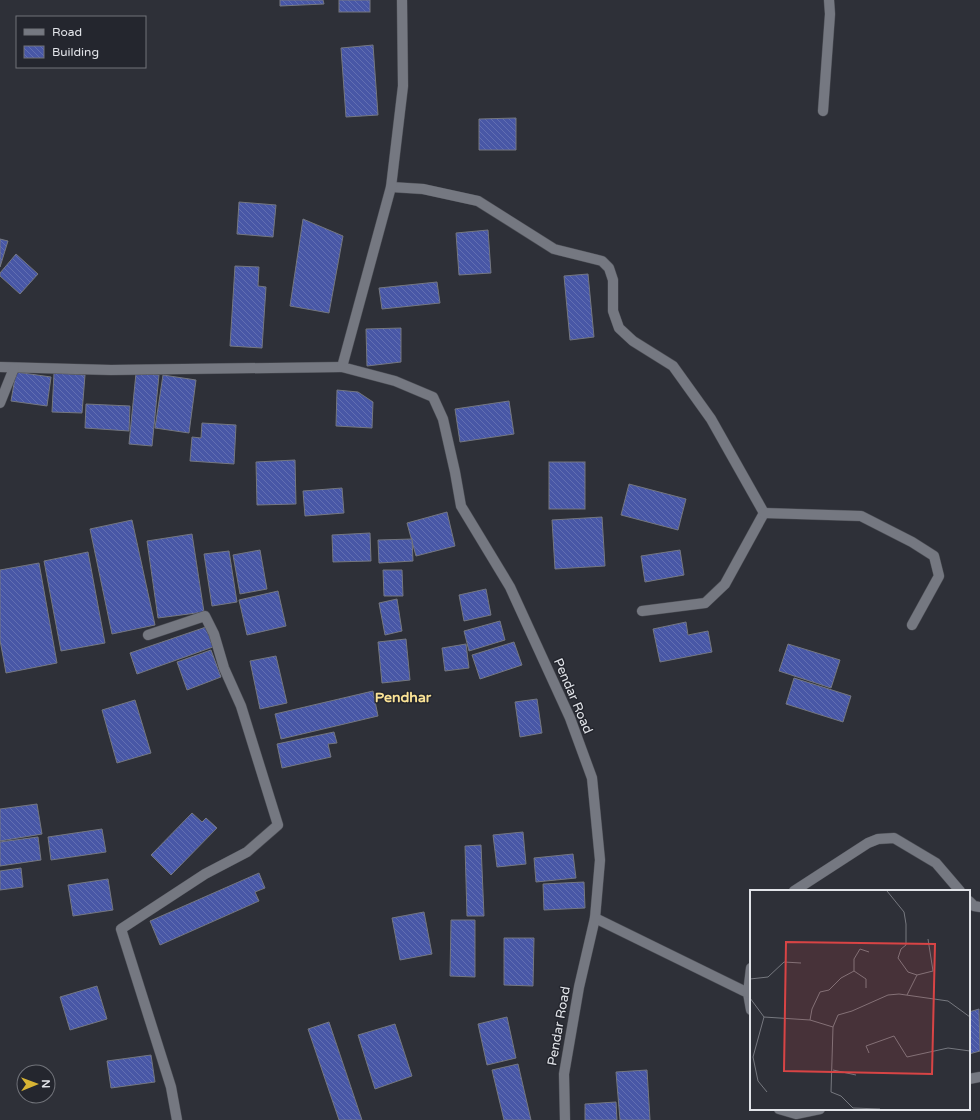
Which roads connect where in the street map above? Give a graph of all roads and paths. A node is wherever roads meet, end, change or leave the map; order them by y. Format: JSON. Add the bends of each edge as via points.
{"nodes":[{"id":1,"x":402,"y":0,"type":"edge"},
{"id":2,"x":829,"y":0,"type":"edge"},
{"id":3,"x":823,"y":111,"type":"dead end"},
{"id":4,"x":391,"y":187,"type":"junction"},
{"id":5,"x":0,"y":367,"type":"edge"},
{"id":6,"x":342,"y":367,"type":"junction"},
{"id":7,"x":14,"y":368,"type":"junction"},
{"id":8,"x":0,"y":403,"type":"edge"},
{"id":9,"x":764,"y":513,"type":"junction"},
{"id":10,"x":642,"y":610,"type":"dead end"},
{"id":11,"x":912,"y":625,"type":"dead end"},
{"id":12,"x":148,"y":635,"type":"dead end"},
{"id":13,"x":796,"y":890,"type":"edge"},
{"id":14,"x":959,"y":890,"type":"edge"},
{"id":15,"x":970,"y":902,"type":"edge"},
{"id":16,"x":980,"y":907,"type":"edge"},
{"id":17,"x":595,"y":918,"type":"junction"},
{"id":18,"x":750,"y":976,"type":"edge"},
{"id":19,"x":748,"y":993,"type":"junction"},
{"id":20,"x":750,"y":1004,"type":"edge"},
{"id":21,"x":980,"y":1077,"type":"edge"},
{"id":22,"x":970,"y":1079,"type":"edge"},
{"id":23,"x":782,"y":1110,"type":"edge"},
{"id":24,"x":815,"y":1110,"type":"edge"},
{"id":25,"x":177,"y":1120,"type":"edge"},
{"id":26,"x":565,"y":1120,"type":"edge"}],
"edges":[{"from":1,"to":4,"type":"street","via":[[403,86]]},
{"from":2,"to":3,"type":"street"},
{"from":4,"to":6,"type":"street"},
{"from":4,"to":9,"type":"street","via":[[423,190],[478,202],[554,249],[602,261],[609,268],[613,280],[613,311],[619,328],[633,341],[673,366],[711,419]]},
{"from":5,"to":7,"type":"street"},
{"from":6,"to":7,"type":"street","via":[[111,370]]},
{"from":6,"to":17,"type":"street","name":"Pendar Road","via":[[395,381],[433,397],[456,472],[461,506],[510,587],[570,718],[592,778],[600,860]]},
{"from":7,"to":8,"type":"street"},
{"from":9,"to":10,"type":"street","via":[[725,584],[705,603]]},
{"from":9,"to":11,"type":"street","via":[[861,516],[934,556],[939,576]]},
{"from":12,"to":25,"type":"street","via":[[206,616],[224,668],[241,706],[278,825],[247,852],[205,874],[121,929],[171,1087]]},
{"from":13,"to":14,"type":"street","via":[[868,843],[894,838],[936,863]]},
{"from":15,"to":16,"type":"street"},
{"from":17,"to":19,"type":"street"},
{"from":17,"to":26,"type":"street","name":"Pendar Road","via":[[578,988],[564,1074]]},
{"from":18,"to":19,"type":"street"},
{"from":19,"to":20,"type":"street"},
{"from":21,"to":22,"type":"street"},
{"from":23,"to":24,"type":"street","via":[[796,1114]]}]}
